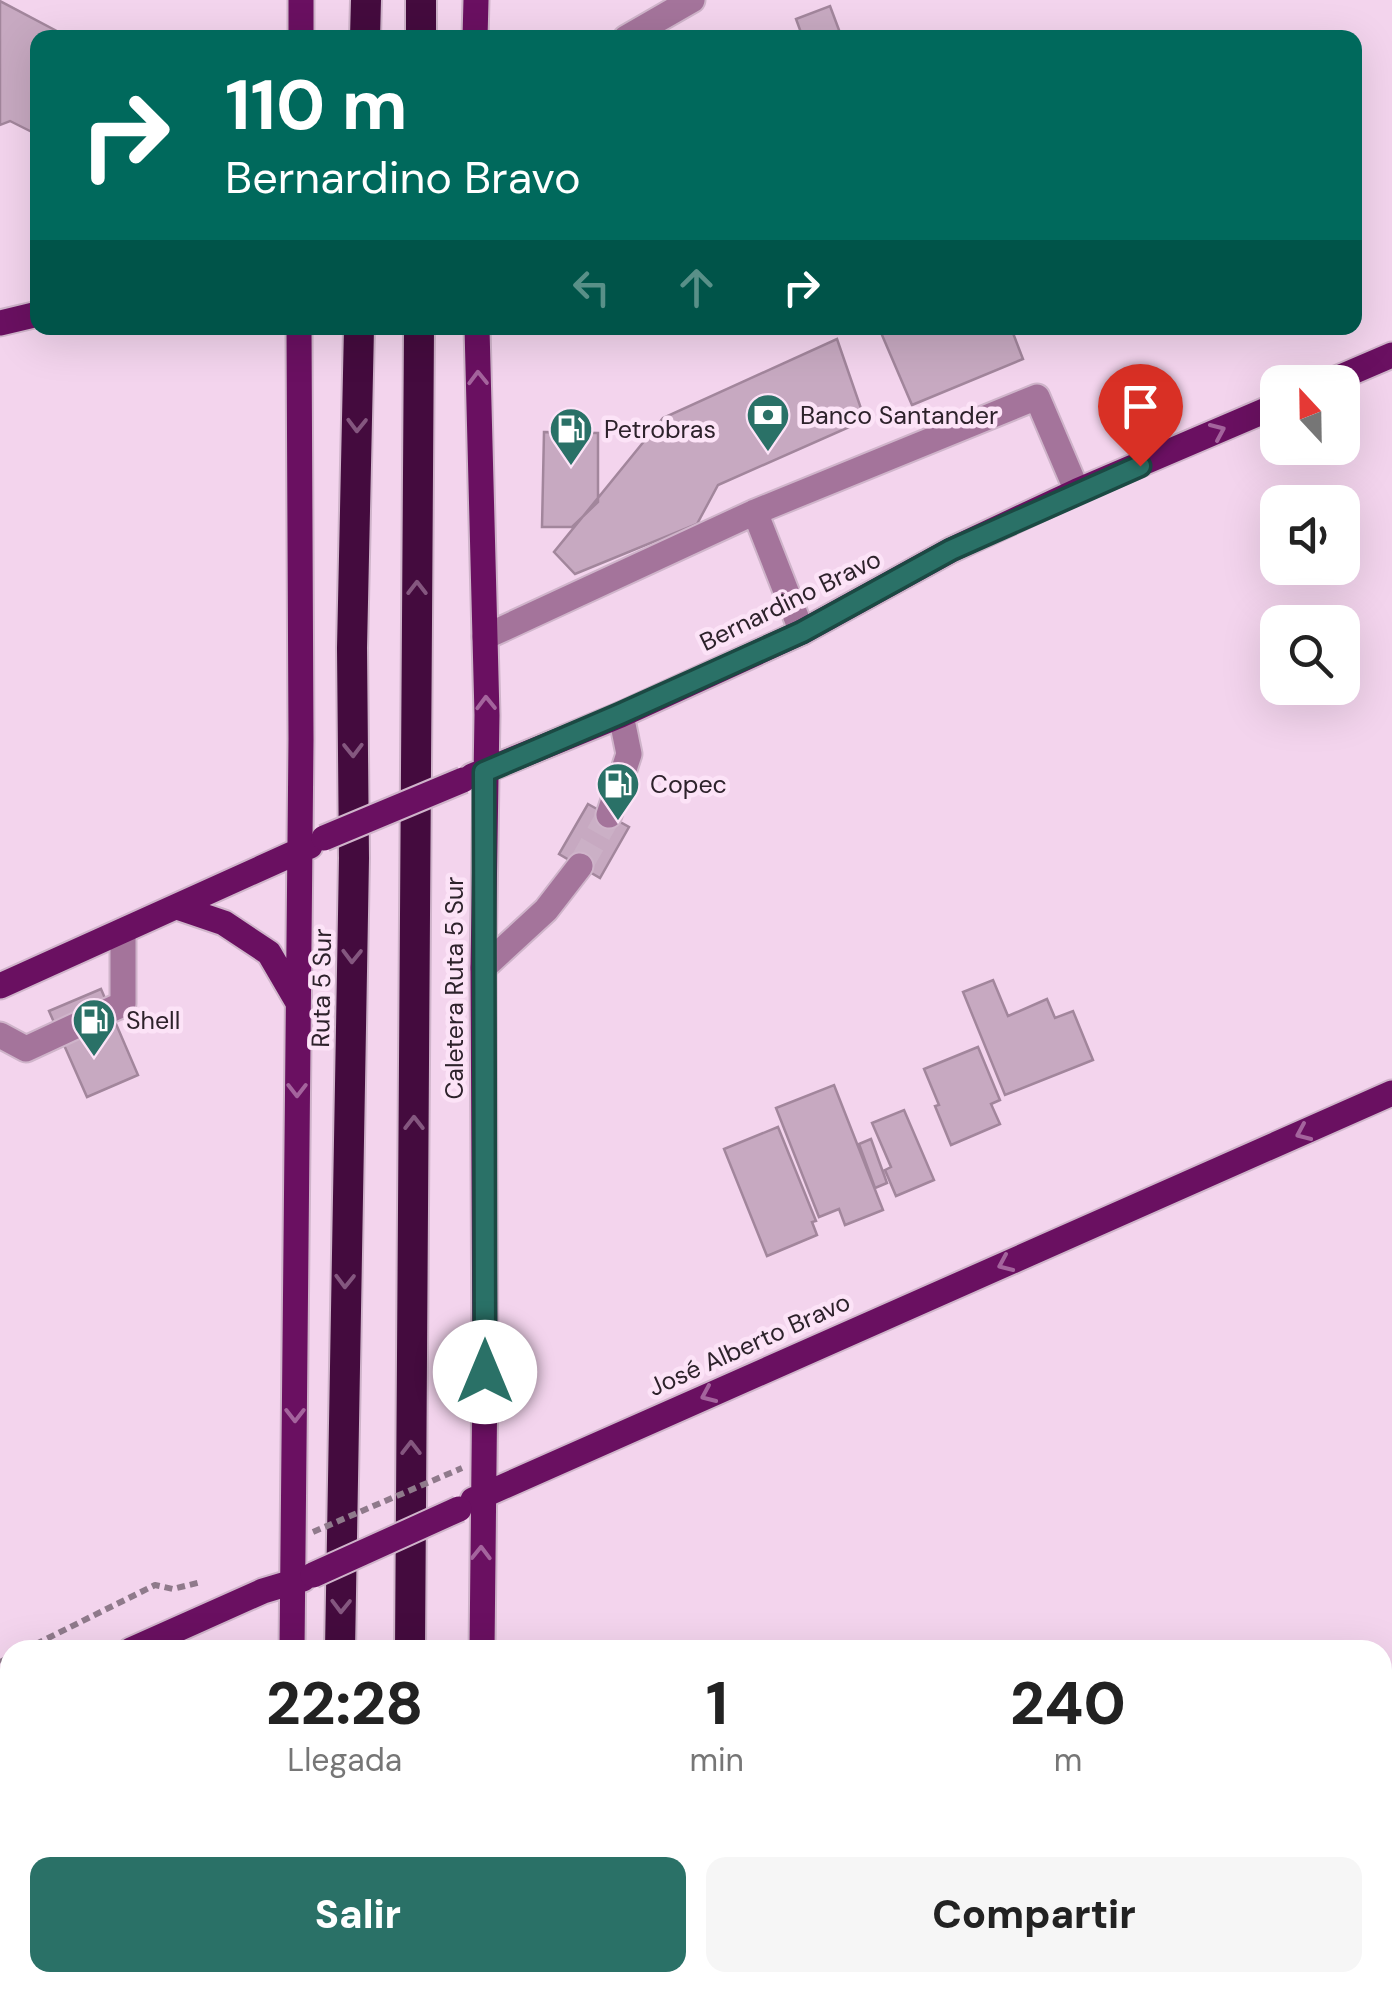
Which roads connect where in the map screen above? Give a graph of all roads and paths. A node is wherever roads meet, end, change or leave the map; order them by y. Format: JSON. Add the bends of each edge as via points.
{"nodes":[{"id":1,"x":302,"y":0,"type":"edge"},
{"id":2,"x":366,"y":0,"type":"edge"},
{"id":3,"x":421,"y":0,"type":"edge"},
{"id":4,"x":476,"y":0,"type":"edge"},
{"id":5,"x":692,"y":0,"type":"edge"},
{"id":6,"x":301,"y":30,"type":"edge"},
{"id":7,"x":365,"y":30,"type":"edge"},
{"id":8,"x":421,"y":30,"type":"edge"},
{"id":9,"x":475,"y":30,"type":"edge"},
{"id":10,"x":640,"y":30,"type":"edge"},
{"id":11,"x":30,"y":316,"type":"edge"},
{"id":12,"x":0,"y":323,"type":"edge"},
{"id":13,"x":299,"y":335,"type":"edge"},
{"id":14,"x":359,"y":335,"type":"edge"},
{"id":15,"x":419,"y":335,"type":"edge"},
{"id":16,"x":477,"y":335,"type":"edge"},
{"id":17,"x":1392,"y":355,"type":"edge"},
{"id":18,"x":1360,"y":369,"type":"edge"},
{"id":19,"x":1260,"y":414,"type":"edge"},
{"id":20,"x":1077,"y":492,"type":"junction"},
{"id":21,"x":755,"y":512,"type":"junction"},
{"id":22,"x":802,"y":632,"type":"junction"},
{"id":23,"x":485,"y":637,"type":"junction"},
{"id":24,"x":620,"y":714,"type":"junction"},
{"id":25,"x":474,"y":776,"type":"junction"},
{"id":26,"x":609,"y":816,"type":"tunnel mouth"},
{"id":27,"x":299,"y":853,"type":"junction"},
{"id":28,"x":580,"y":866,"type":"tunnel mouth"},
{"id":29,"x":177,"y":907,"type":"junction"},
{"id":30,"x":123,"y":931,"type":"junction"},
{"id":31,"x":483,"y":968,"type":"junction"},
{"id":32,"x":0,"y":986,"type":"edge"},
{"id":33,"x":298,"y":1002,"type":"junction"},
{"id":34,"x":0,"y":1035,"type":"edge"},
{"id":35,"x":1392,"y":1094,"type":"edge"},
{"id":36,"x":462,"y":1468,"type":"dead end"},
{"id":37,"x":483,"y":1494,"type":"junction"},
{"id":38,"x":303,"y":1537,"type":"junction"},
{"id":39,"x":213,"y":1577,"type":"dead end"},
{"id":40,"x":302,"y":1579,"type":"junction"},
{"id":41,"x":44,"y":1640,"type":"edge"},
{"id":42,"x":153,"y":1640,"type":"edge"},
{"id":43,"x":293,"y":1640,"type":"edge"},
{"id":44,"x":340,"y":1640,"type":"edge"},
{"id":45,"x":410,"y":1640,"type":"edge"},
{"id":46,"x":482,"y":1640,"type":"edge"}],
"edges":[{"from":1,"to":6,"type":"main road"},
{"from":2,"to":7,"type":"highway"},
{"from":3,"to":8,"type":"highway"},
{"from":4,"to":9,"type":"main road"},
{"from":5,"to":10,"type":"street"},
{"from":11,"to":12,"type":"main road"},
{"from":13,"to":27,"type":"main road"},
{"from":14,"to":44,"type":"highway","name":"Ruta 5 Sur","one_way":true},
{"from":45,"to":15,"type":"highway","one_way":true},
{"from":23,"to":16,"type":"main road","name":"Caletera Ruta 5 Sur","one_way":true},
{"from":17,"to":18,"type":"main road"},
{"from":20,"to":19,"type":"main road","name":"Bernardino Bravo","one_way":true},
{"from":20,"to":21,"type":"street","via":[[1037,396]]},
{"from":20,"to":22,"type":"main road","name":"Bernardino Bravo","via":[[951,550]]},
{"from":21,"to":22,"type":"street"},
{"from":21,"to":23,"type":"street"},
{"from":22,"to":24,"type":"main road","name":"Bernardino Bravo"},
{"from":25,"to":23,"type":"main road","name":"Caletera Ruta 5 Sur","one_way":true},
{"from":24,"to":25,"type":"main road","name":"Bernardino Bravo"},
{"from":24,"to":26,"type":"street","via":[[629,754]]},
{"from":25,"to":27,"type":"main road","name":"Bernardino Bravo","bridge":true},
{"from":25,"to":31,"type":"main road","name":"Caletera Ruta 5 Sur"},
{"from":27,"to":29,"type":"main road","name":"Bernardino Bravo"},
{"from":27,"to":33,"type":"main road"},
{"from":28,"to":31,"type":"street","via":[[546,910]]},
{"from":29,"to":30,"type":"main road","name":"Bernardino Bravo"},
{"from":29,"to":33,"type":"main road","via":[[224,923],[269,954]]},
{"from":30,"to":32,"type":"main road","name":"Bernardino Bravo"},
{"from":30,"to":34,"type":"street","via":[[123,1004],[26,1049]]},
{"from":31,"to":37,"type":"main road","name":"Caletera Ruta 5 Sur"},
{"from":33,"to":38,"type":"main road","one_way":true},
{"from":35,"to":37,"type":"main road","name":"José Alberto Bravo","one_way":true},
{"from":36,"to":38,"type":"path","bridge":true},
{"from":37,"to":40,"type":"main road","name":"José Alberto Bravo","bridge":true},
{"from":46,"to":37,"type":"main road","name":"Caletera Ruta 5 Sur","one_way":true},
{"from":38,"to":40,"type":"main road"},
{"from":39,"to":41,"type":"path","via":[[174,1590],[154,1586]]},
{"from":40,"to":42,"type":"main road","name":"José Alberto Bravo"},
{"from":40,"to":43,"type":"main road"}]}
